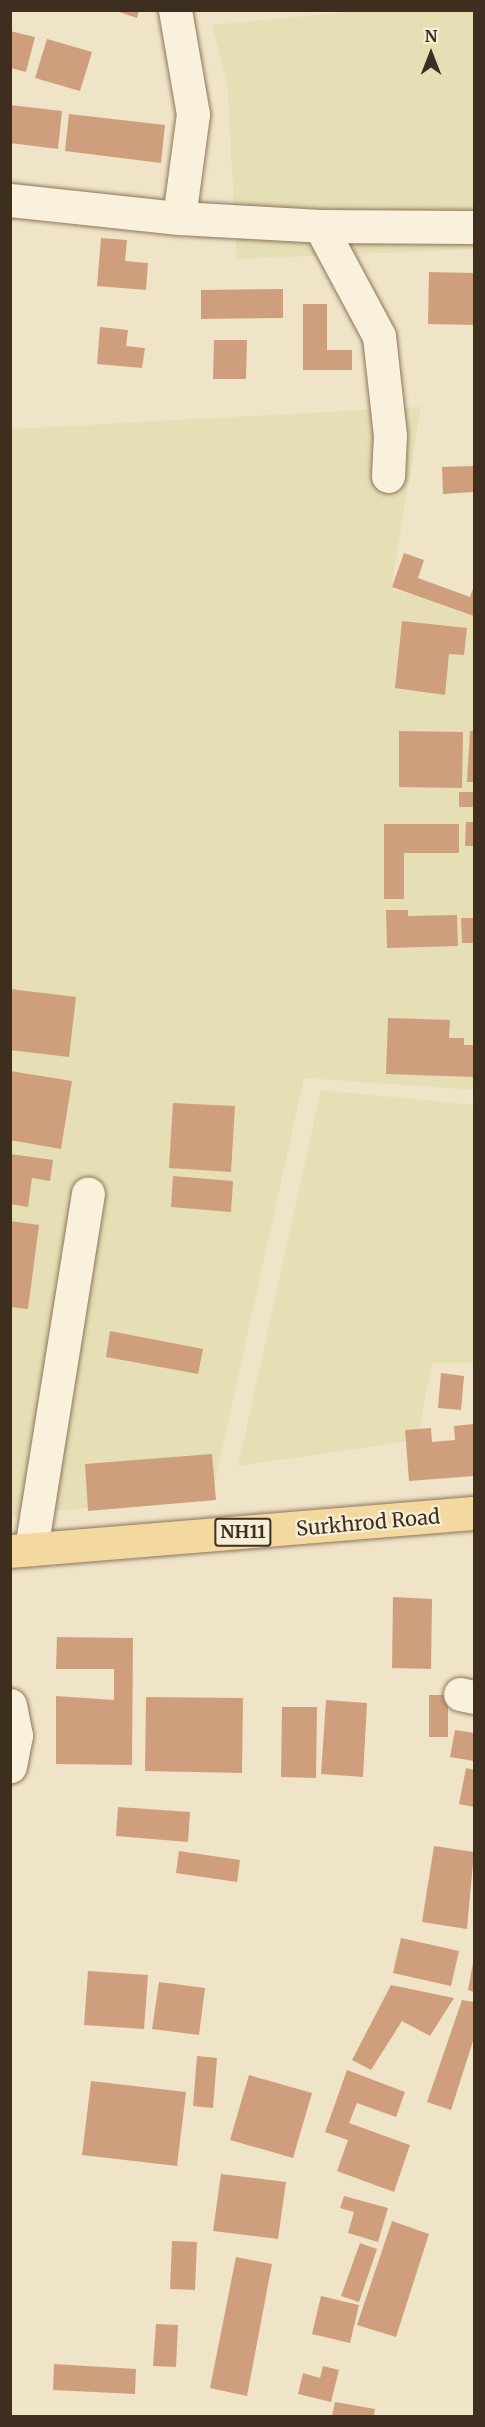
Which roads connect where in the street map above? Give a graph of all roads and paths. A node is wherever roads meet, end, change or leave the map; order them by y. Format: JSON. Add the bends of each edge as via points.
{"nodes":[{"id":1,"x":175,"y":10,"type":"edge"},
{"id":2,"x":10,"y":200,"type":"edge"},
{"id":3,"x":179,"y":218,"type":"junction"},
{"id":4,"x":320,"y":226,"type":"junction"},
{"id":5,"x":474,"y":227,"type":"edge"},
{"id":6,"x":388,"y":476,"type":"dead end"},
{"id":7,"x":88,"y":1194,"type":"dead end"},
{"id":8,"x":474,"y":1513,"type":"edge"},
{"id":9,"x":21,"y":1550,"type":"edge"},
{"id":10,"x":10,"y":1705,"type":"edge"},
{"id":11,"x":10,"y":1766,"type":"edge"}],
"edges":[{"from":1,"to":3,"type":"street","via":[[193,114]]},
{"from":2,"to":3,"type":"street"},
{"from":3,"to":4,"type":"street"},
{"from":4,"to":5,"type":"street"},
{"from":4,"to":6,"type":"street","via":[[379,336],[390,435]]},
{"from":7,"to":9,"type":"street"},
{"from":8,"to":9,"type":"main road","name":"Surkhrod Road","number":"NH11"},
{"from":10,"to":11,"type":"street","via":[[16,1735]]}]}
